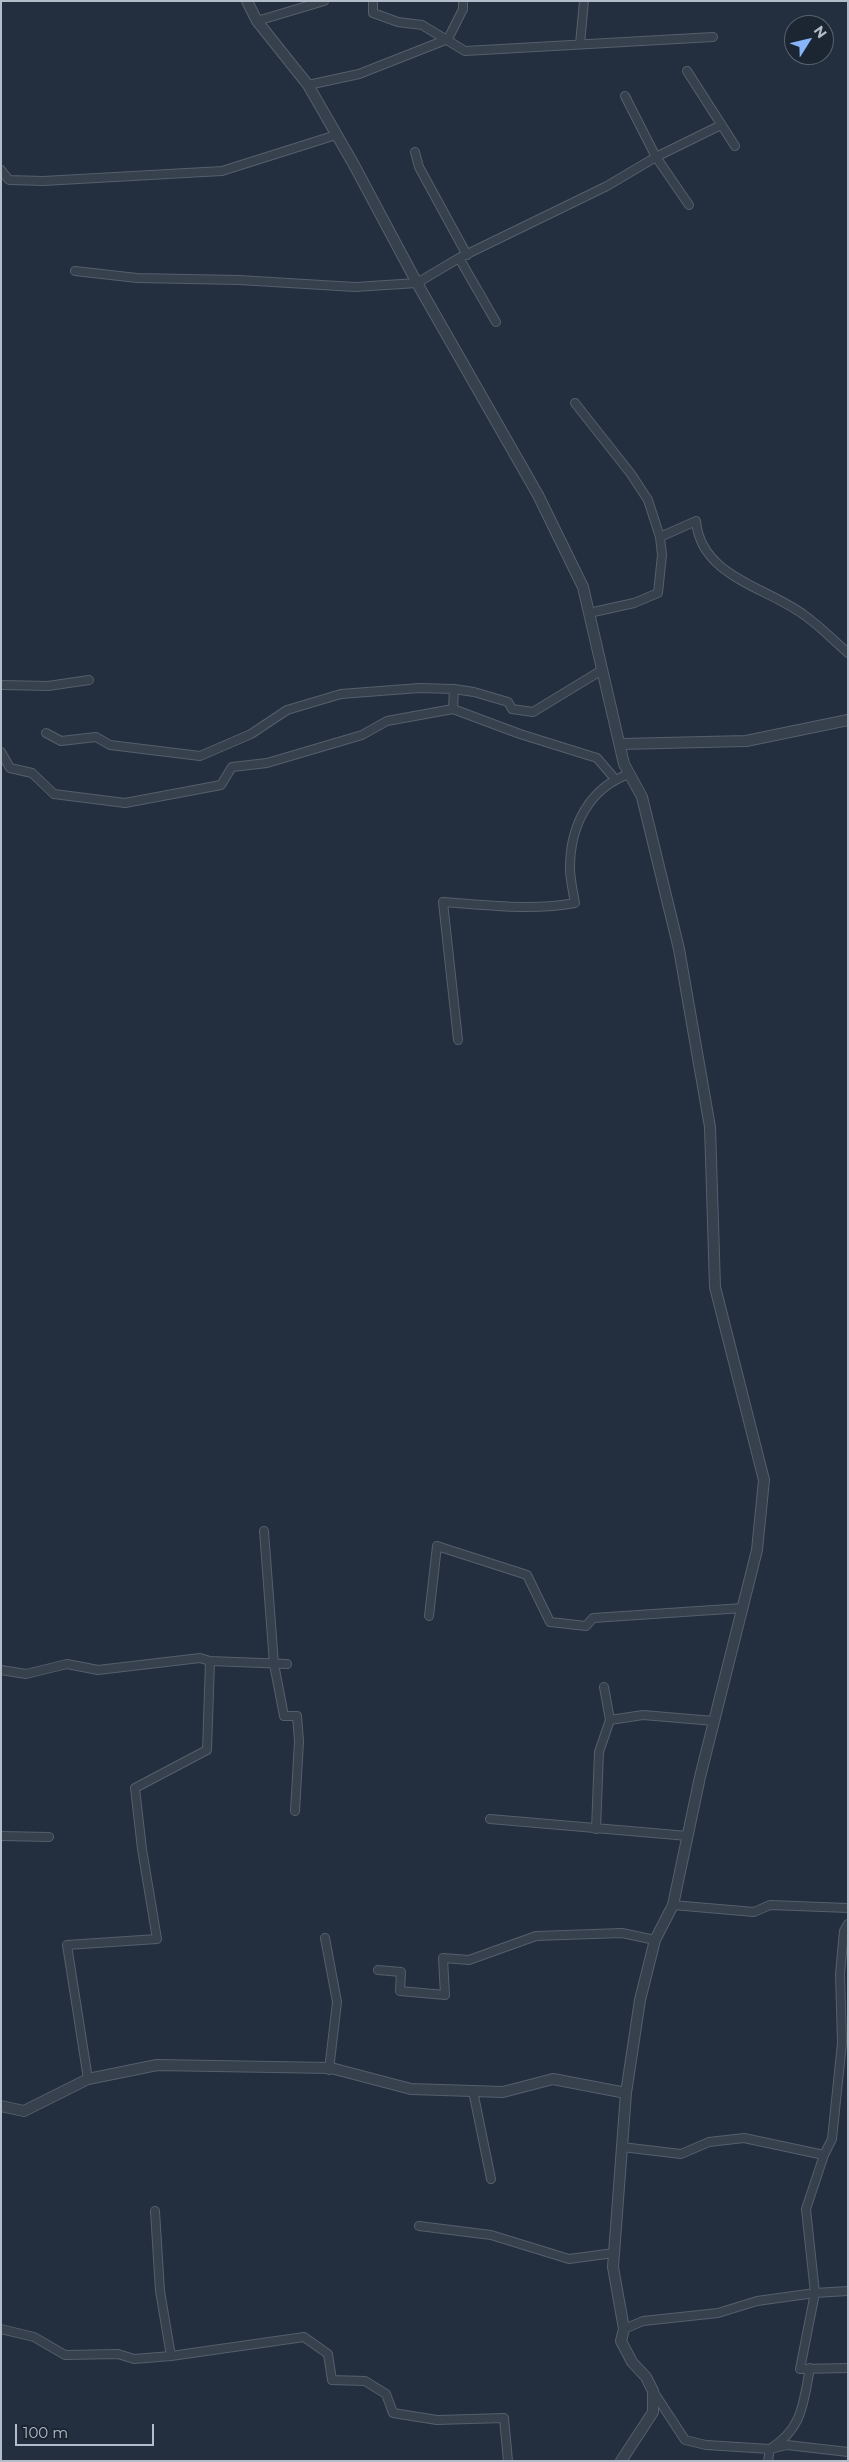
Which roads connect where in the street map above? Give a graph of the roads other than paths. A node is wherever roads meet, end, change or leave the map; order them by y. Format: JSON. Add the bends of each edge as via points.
{"nodes":[{"id":1,"x":248,"y":1,"type":"edge"},
{"id":2,"x":324,"y":1,"type":"edge"},
{"id":3,"x":373,"y":1,"type":"edge"},
{"id":4,"x":463,"y":1,"type":"edge"},
{"id":5,"x":584,"y":1,"type":"edge"},
{"id":6,"x":257,"y":21,"type":"junction"},
{"id":7,"x":713,"y":37,"type":"dead end"},
{"id":8,"x":448,"y":39,"type":"junction"},
{"id":9,"x":580,"y":44,"type":"junction"},
{"id":10,"x":687,"y":71,"type":"dead end"},
{"id":11,"x":308,"y":85,"type":"junction"},
{"id":12,"x":624,"y":96,"type":"dead end"},
{"id":13,"x":720,"y":125,"type":"junction"},
{"id":14,"x":336,"y":135,"type":"junction"},
{"id":15,"x":734,"y":146,"type":"dead end"},
{"id":16,"x":415,"y":152,"type":"dead end"},
{"id":17,"x":656,"y":157,"type":"junction"},
{"id":18,"x":1,"y":170,"type":"edge"},
{"id":19,"x":689,"y":205,"type":"dead end"},
{"id":20,"x":467,"y":255,"type":"junction"},
{"id":21,"x":459,"y":258,"type":"junction"},
{"id":22,"x":75,"y":271,"type":"dead end"},
{"id":23,"x":417,"y":283,"type":"junction"},
{"id":24,"x":496,"y":322,"type":"dead end"},
{"id":25,"x":575,"y":403,"type":"dead end"},
{"id":26,"x":660,"y":537,"type":"junction"},
{"id":27,"x":589,"y":613,"type":"junction"},
{"id":28,"x":848,"y":653,"type":"edge"},
{"id":29,"x":602,"y":670,"type":"junction"},
{"id":30,"x":89,"y":680,"type":"dead end"},
{"id":31,"x":1,"y":685,"type":"edge"},
{"id":32,"x":454,"y":689,"type":"junction"},
{"id":33,"x":453,"y":709,"type":"junction"},
{"id":34,"x":848,"y":720,"type":"edge"},
{"id":35,"x":46,"y":733,"type":"dead end"},
{"id":36,"x":621,"y":744,"type":"junction"},
{"id":37,"x":1,"y":752,"type":"edge"},
{"id":38,"x":630,"y":774,"type":"junction"},
{"id":39,"x":615,"y":779,"type":"junction"},
{"id":40,"x":458,"y":1040,"type":"dead end"},
{"id":41,"x":264,"y":1531,"type":"dead end"},
{"id":42,"x":743,"y":1608,"type":"junction"},
{"id":43,"x":429,"y":1616,"type":"dead end"},
{"id":44,"x":210,"y":1661,"type":"junction"},
{"id":45,"x":274,"y":1664,"type":"junction"},
{"id":46,"x":287,"y":1664,"type":"dead end"},
{"id":47,"x":1,"y":1670,"type":"edge"},
{"id":48,"x":604,"y":1687,"type":"dead end"},
{"id":49,"x":610,"y":1720,"type":"junction"},
{"id":50,"x":714,"y":1722,"type":"junction"},
{"id":51,"x":295,"y":1811,"type":"dead end"},
{"id":52,"x":490,"y":1818,"type":"dead end"},
{"id":53,"x":596,"y":1829,"type":"junction"},
{"id":54,"x":1,"y":1836,"type":"edge"},
{"id":55,"x":688,"y":1836,"type":"junction"},
{"id":56,"x":49,"y":1837,"type":"dead end"},
{"id":57,"x":673,"y":1905,"type":"junction"},
{"id":58,"x":848,"y":1908,"type":"edge"},
{"id":59,"x":848,"y":1924,"type":"edge"},
{"id":60,"x":325,"y":1938,"type":"dead end"},
{"id":61,"x":655,"y":1940,"type":"junction"},
{"id":62,"x":378,"y":1970,"type":"dead end"},
{"id":63,"x":329,"y":2070,"type":"junction"},
{"id":64,"x":88,"y":2079,"type":"junction"},
{"id":65,"x":472,"y":2091,"type":"junction"},
{"id":66,"x":626,"y":2093,"type":"junction"},
{"id":67,"x":1,"y":2106,"type":"edge"},
{"id":68,"x":622,"y":2147,"type":"junction"},
{"id":69,"x":824,"y":2155,"type":"junction"},
{"id":70,"x":491,"y":2179,"type":"dead end"},
{"id":71,"x":156,"y":2211,"type":"dead end"},
{"id":72,"x":419,"y":2226,"type":"dead end"},
{"id":73,"x":614,"y":2253,"type":"junction"},
{"id":74,"x":848,"y":2291,"type":"edge"},
{"id":75,"x":815,"y":2293,"type":"junction"},
{"id":76,"x":1,"y":2329,"type":"edge"},
{"id":77,"x":624,"y":2329,"type":"junction"},
{"id":78,"x":172,"y":2356,"type":"junction"},
{"id":79,"x":810,"y":2368,"type":"junction"},
{"id":80,"x":848,"y":2368,"type":"edge"},
{"id":81,"x":653,"y":2392,"type":"junction"},
{"id":82,"x":770,"y":2450,"type":"junction"},
{"id":83,"x":848,"y":2452,"type":"edge"},
{"id":84,"x":508,"y":2461,"type":"edge"},
{"id":85,"x":622,"y":2461,"type":"edge"},
{"id":86,"x":768,"y":2461,"type":"edge"}],
"edges":[{"from":1,"to":6,"type":"street"},
{"from":2,"to":6,"type":"street"},
{"from":3,"to":8,"type":"street","via":[[373,13],[398,22],[422,25]]},
{"from":4,"to":8,"type":"street","via":[[463,9]]},
{"from":5,"to":9,"type":"street"},
{"from":6,"to":11,"type":"street"},
{"from":7,"to":9,"type":"street"},
{"from":8,"to":9,"type":"street","via":[[465,50]]},
{"from":8,"to":11,"type":"street","via":[[359,74]]},
{"from":10,"to":13,"type":"street"},
{"from":11,"to":14,"type":"street"},
{"from":12,"to":17,"type":"street"},
{"from":13,"to":15,"type":"street"},
{"from":13,"to":17,"type":"street"},
{"from":14,"to":18,"type":"street","via":[[222,171],[43,181],[9,180]]},
{"from":14,"to":23,"type":"street"},
{"from":16,"to":20,"type":"street","via":[[419,168]]},
{"from":17,"to":19,"type":"street"},
{"from":17,"to":20,"type":"street","via":[[607,186]]},
{"from":20,"to":21,"type":"street"},
{"from":21,"to":23,"type":"street"},
{"from":21,"to":24,"type":"street"},
{"from":22,"to":23,"type":"street","via":[[137,278],[355,287]]},
{"from":23,"to":27,"type":"street","via":[[538,495],[583,588]]},
{"from":25,"to":26,"type":"street","via":[[648,500]]},
{"from":26,"to":27,"type":"street","via":[[662,555],[658,593],[634,603]]},
{"from":26,"to":28,"type":"street","via":[[696,521],[697,536],[718,566],[804,614]]},
{"from":27,"to":29,"type":"street"},
{"from":29,"to":32,"type":"street","via":[[533,712],[512,709],[508,702]]},
{"from":29,"to":36,"type":"street"},
{"from":30,"to":31,"type":"street","via":[[48,686]]},
{"from":32,"to":33,"type":"street"},
{"from":32,"to":35,"type":"street","via":[[419,688],[341,694],[287,710],[251,734],[200,756],[110,745],[96,737],[61,741]]},
{"from":33,"to":37,"type":"street","via":[[387,722],[362,735],[266,763],[232,767],[221,785],[124,803],[54,794],[32,773],[10,768]]},
{"from":33,"to":39,"type":"street","via":[[597,758]]},
{"from":34,"to":36,"type":"street","via":[[746,742]]},
{"from":36,"to":38,"type":"street","via":[[624,764]]},
{"from":38,"to":39,"type":"street"},
{"from":38,"to":42,"type":"street","via":[[642,797],[679,950],[710,1127],[715,1287],[764,1480],[757,1550]]},
{"from":39,"to":40,"type":"street","via":[[586,804],[571,841],[570,870],[575,902],[530,907],[443,902]]},
{"from":41,"to":45,"type":"street"},
{"from":42,"to":43,"type":"street","via":[[593,1618],[586,1626],[550,1622],[527,1575],[437,1546]]},
{"from":42,"to":50,"type":"street"},
{"from":44,"to":45,"type":"street"},
{"from":44,"to":47,"type":"street","via":[[200,1658],[98,1670],[67,1664],[26,1674]]},
{"from":44,"to":64,"type":"street","via":[[207,1750],[135,1788],[157,1939],[67,1945]]},
{"from":45,"to":46,"type":"street"},
{"from":45,"to":51,"type":"street","via":[[284,1716],[297,1716]]},
{"from":48,"to":49,"type":"street"},
{"from":49,"to":50,"type":"street","via":[[643,1715]]},
{"from":49,"to":53,"type":"street","via":[[599,1752]]},
{"from":50,"to":55,"type":"street"},
{"from":52,"to":53,"type":"street"},
{"from":53,"to":55,"type":"street"},
{"from":54,"to":56,"type":"street"},
{"from":55,"to":57,"type":"street"},
{"from":57,"to":58,"type":"street","via":[[754,1912],[770,1905]]},
{"from":57,"to":61,"type":"street"},
{"from":59,"to":69,"type":"street","via":[[844,1931],[840,1974],[842,2043],[838,2098],[832,2139]]},
{"from":60,"to":63,"type":"street","via":[[338,2002]]},
{"from":61,"to":62,"type":"street","via":[[622,1934],[536,1936],[469,1960],[443,1958],[445,1995],[400,1991],[401,1972]]},
{"from":61,"to":66,"type":"street","via":[[640,2000]]},
{"from":63,"to":64,"type":"street","via":[[157,2065]]},
{"from":63,"to":65,"type":"street","via":[[411,2089]]},
{"from":64,"to":67,"type":"street","via":[[24,2111]]},
{"from":65,"to":66,"type":"street","via":[[502,2092],[553,2079]]},
{"from":65,"to":70,"type":"street"},
{"from":66,"to":68,"type":"street"},
{"from":68,"to":69,"type":"street","via":[[681,2154],[709,2142],[744,2138]]},
{"from":68,"to":73,"type":"street"},
{"from":69,"to":75,"type":"street","via":[[806,2209]]},
{"from":71,"to":78,"type":"street","via":[[160,2291]]},
{"from":72,"to":73,"type":"street","via":[[491,2235],[569,2259]]},
{"from":73,"to":77,"type":"street","via":[[613,2267]]},
{"from":74,"to":75,"type":"street"},
{"from":75,"to":77,"type":"street","via":[[756,2301],[718,2313],[644,2321]]},
{"from":75,"to":79,"type":"street","via":[[800,2369]]},
{"from":76,"to":78,"type":"street","via":[[34,2337],[65,2355],[118,2354],[134,2359]]},
{"from":77,"to":81,"type":"street","via":[[621,2341]]},
{"from":78,"to":84,"type":"street","via":[[304,2337],[328,2354],[332,2380],[365,2381],[386,2394],[393,2413],[437,2420],[504,2418]]},
{"from":79,"to":80,"type":"street"},
{"from":79,"to":82,"type":"street","via":[[800,2416],[786,2439]]},
{"from":81,"to":82,"type":"street","via":[[685,2440],[706,2445]]},
{"from":81,"to":85,"type":"street","via":[[654,2412]]},
{"from":82,"to":83,"type":"street","via":[[786,2445]]},
{"from":82,"to":86,"type":"street"}]}
